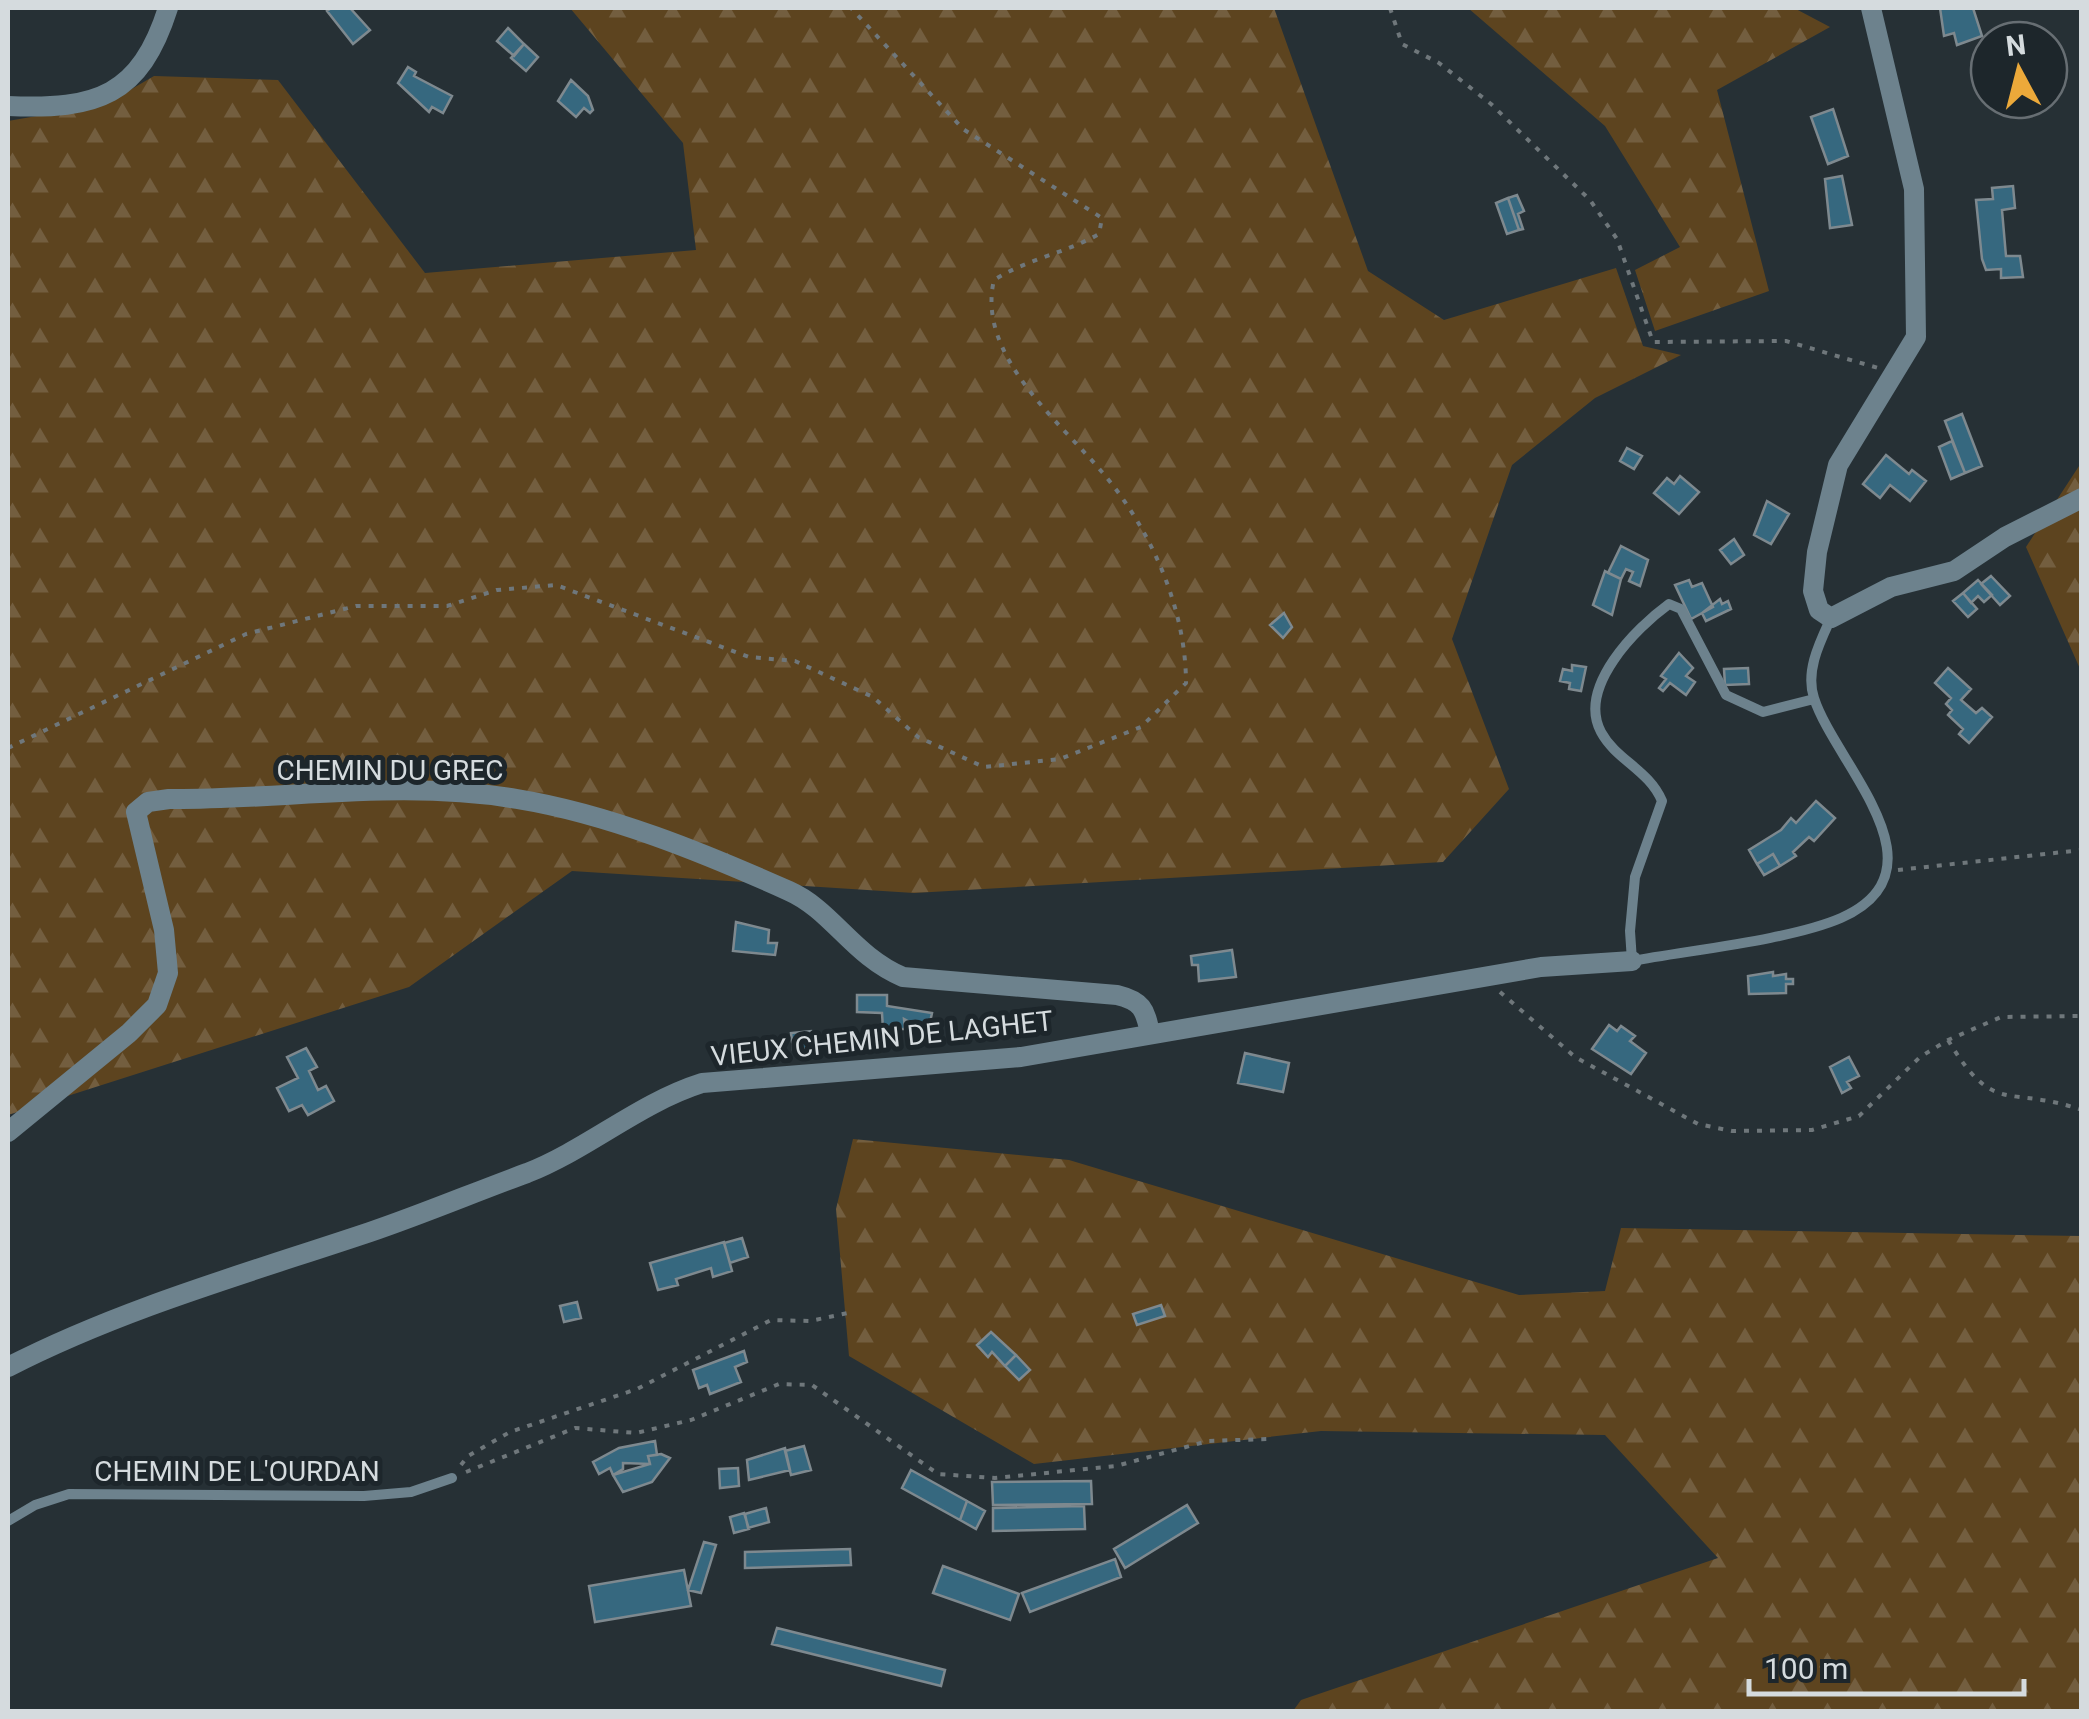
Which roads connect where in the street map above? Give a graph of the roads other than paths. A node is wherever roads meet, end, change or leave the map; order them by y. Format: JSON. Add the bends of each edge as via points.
{"nodes":[{"id":1,"x":168,"y":8,"type":"edge"},
{"id":2,"x":1871,"y":8,"type":"edge"},
{"id":3,"x":8,"y":106,"type":"edge"},
{"id":4,"x":2082,"y":498,"type":"edge"},
{"id":5,"x":1831,"y":618,"type":"junction"},
{"id":6,"x":1814,"y":699,"type":"junction"},
{"id":7,"x":1632,"y":960,"type":"junction"},
{"id":8,"x":1150,"y":1034,"type":"junction"},
{"id":9,"x":8,"y":1132,"type":"edge"},
{"id":10,"x":8,"y":1367,"type":"edge"},
{"id":11,"x":452,"y":1478,"type":"road end"},
{"id":12,"x":8,"y":1521,"type":"edge"}],
"edges":[{"from":1,"to":3,"type":"street","via":[[142,69],[126,83],[84,102]]},
{"from":2,"to":5,"type":"street","via":[[1915,206],[1916,337],[1838,465],[1813,592],[1818,610]]},
{"from":4,"to":5,"type":"street","via":[[1954,571],[1891,587]]},
{"from":5,"to":6,"type":"lane","via":[[1814,655]]},
{"from":6,"to":7,"type":"lane","name":"VIEUX CHEMIN DE LAGHET","via":[[1887,838],[1888,872],[1876,892],[1841,918]]},
{"from":6,"to":7,"type":"lane","via":[[1763,712],[1726,696],[1681,608],[1669,604],[1605,669],[1596,701],[1602,734],[1654,782],[1662,801],[1636,877]]},
{"from":7,"to":8,"type":"street","name":"VIEUX CHEMIN DE LAGHET","via":[[1541,967]]},
{"from":8,"to":9,"type":"street","name":"CHEMIN DU GREC","via":[[1145,1009],[1117,995],[903,977],[876,966],[793,893],[585,814],[514,798],[415,792],[169,798],[136,812],[164,930],[168,973],[158,1004]]},
{"from":8,"to":10,"type":"street","name":"VIEUX CHEMIN DE LAGHET","via":[[1021,1057],[702,1083],[546,1165],[70,1335]]},
{"from":11,"to":12,"type":"lane","name":"CHEMIN DE L'OURDAN","via":[[411,1492],[364,1496],[69,1494]]}]}
